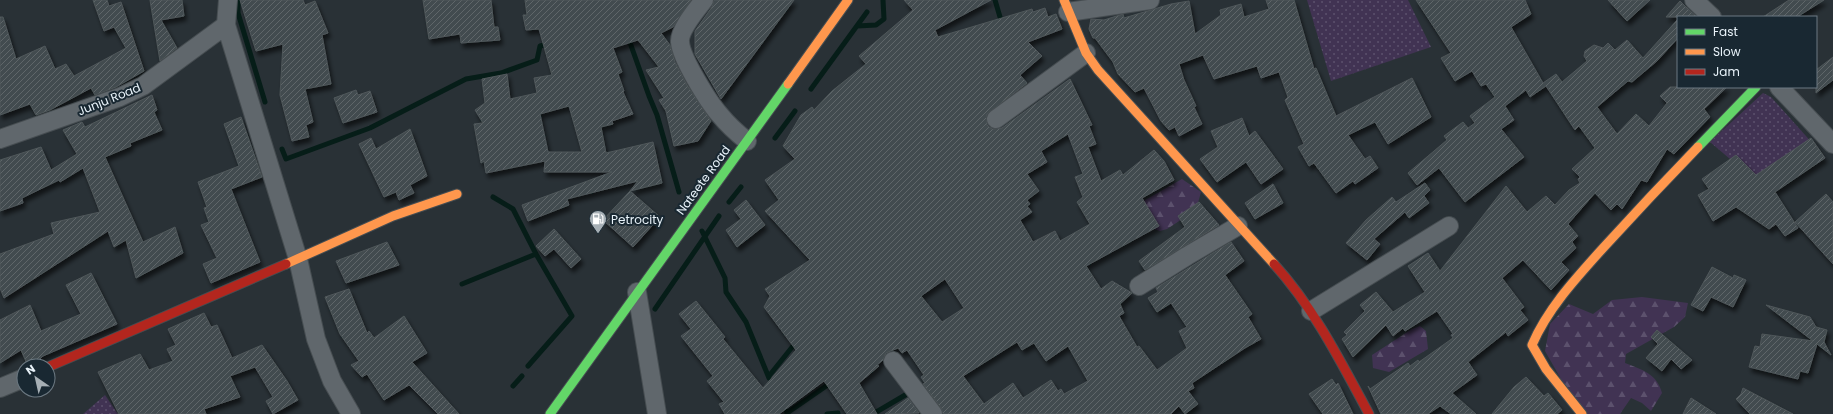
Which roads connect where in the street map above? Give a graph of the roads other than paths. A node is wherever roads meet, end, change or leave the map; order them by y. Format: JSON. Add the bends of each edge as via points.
{"nodes":[{"id":1,"x":228,"y":0,"type":"edge"},
{"id":2,"x":704,"y":0,"type":"edge"},
{"id":3,"x":848,"y":0,"type":"edge"},
{"id":4,"x":1150,"y":0,"type":"edge"},
{"id":5,"x":1694,"y":0,"type":"edge"},
{"id":6,"x":1066,"y":6,"type":"edge"},
{"id":7,"x":1711,"y":16,"type":"edge"},
{"id":8,"x":226,"y":25,"type":"junction"},
{"id":9,"x":1086,"y":53,"type":"junction"},
{"id":10,"x":1755,"y":88,"type":"edge"},
{"id":11,"x":1780,"y":88,"type":"edge"},
{"id":12,"x":996,"y":119,"type":"dead end"},
{"id":13,"x":0,"y":140,"type":"edge"},
{"id":14,"x":747,"y":141,"type":"junction"},
{"id":15,"x":1833,"y":144,"type":"edge"},
{"id":16,"x":457,"y":194,"type":"dead end"},
{"id":17,"x":1238,"y":226,"type":"junction"},
{"id":18,"x":1449,"y":226,"type":"dead end"},
{"id":19,"x":298,"y":259,"type":"junction"},
{"id":20,"x":1139,"y":286,"type":"dead end"},
{"id":21,"x":637,"y":292,"type":"junction"},
{"id":22,"x":1311,"y":311,"type":"junction"},
{"id":23,"x":894,"y":361,"type":"dead end"},
{"id":24,"x":56,"y":364,"type":"edge"},
{"id":25,"x":16,"y":381,"type":"edge"},
{"id":26,"x":0,"y":388,"type":"edge"},
{"id":27,"x":351,"y":414,"type":"edge"},
{"id":28,"x":550,"y":414,"type":"edge"},
{"id":29,"x":657,"y":414,"type":"edge"},
{"id":30,"x":933,"y":414,"type":"edge"},
{"id":31,"x":1368,"y":414,"type":"edge"},
{"id":32,"x":1582,"y":414,"type":"edge"}],
"edges":[{"from":1,"to":8,"type":"street"},
{"from":2,"to":14,"type":"street","via":[[690,17],[680,41],[683,55],[718,114]]},
{"from":3,"to":14,"type":"street","name":"Nateete Road"},
{"from":4,"to":6,"type":"street"},
{"from":5,"to":7,"type":"street"},
{"from":6,"to":9,"type":"street"},
{"from":8,"to":13,"type":"street","name":"Junju Road","via":[[143,86],[120,97]]},
{"from":8,"to":19,"type":"street"},
{"from":9,"to":12,"type":"street"},
{"from":9,"to":17,"type":"street","via":[[1098,70]]},
{"from":10,"to":32,"type":"street","via":[[1595,257],[1558,300],[1533,338],[1534,352]]},
{"from":11,"to":15,"type":"street"},
{"from":14,"to":21,"type":"street","name":"Nateete Road"},
{"from":16,"to":19,"type":"street","via":[[345,236]]},
{"from":17,"to":20,"type":"street"},
{"from":17,"to":22,"type":"street","via":[[1292,283]]},
{"from":18,"to":22,"type":"street"},
{"from":19,"to":24,"type":"street"},
{"from":19,"to":27,"type":"street","via":[[323,361]]},
{"from":21,"to":28,"type":"street","name":"Nateete Road"},
{"from":21,"to":29,"type":"street"},
{"from":22,"to":31,"type":"street"},
{"from":23,"to":30,"type":"street"},
{"from":25,"to":26,"type":"street"}]}
